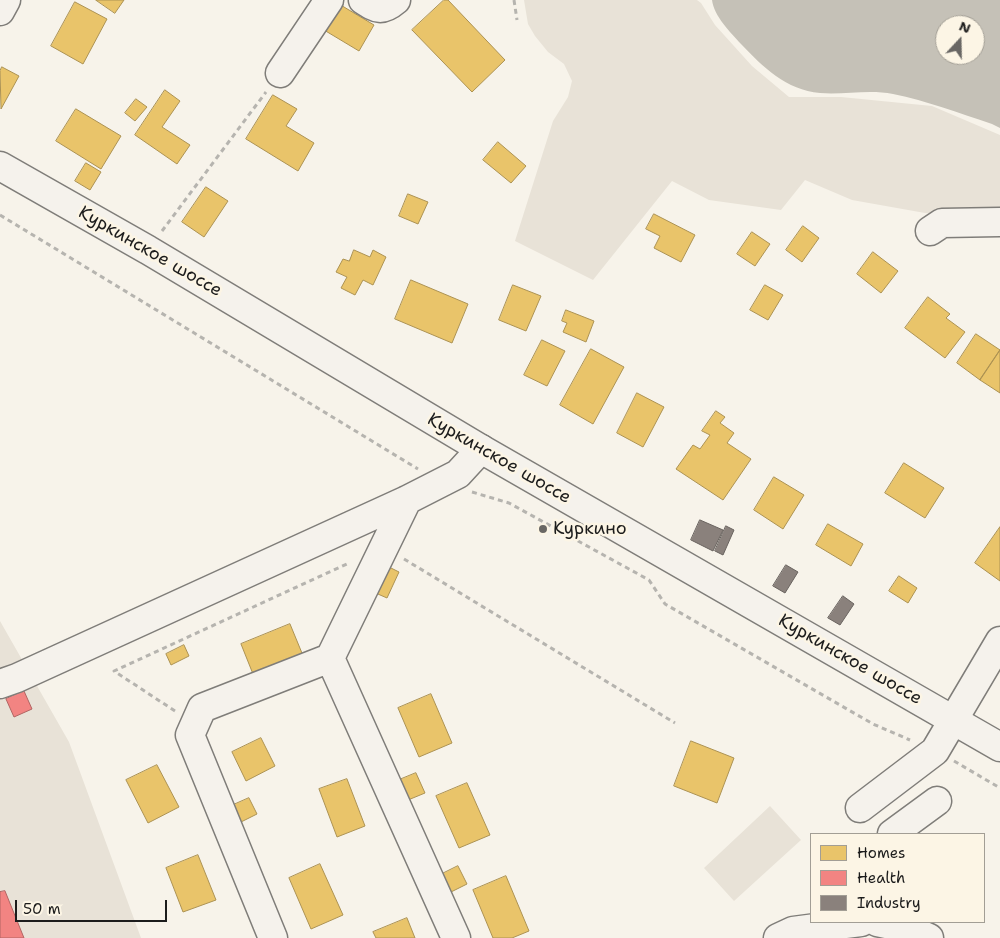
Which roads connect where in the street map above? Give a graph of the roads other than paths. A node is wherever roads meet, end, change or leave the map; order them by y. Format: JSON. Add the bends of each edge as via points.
{"nodes":[{"id":1,"x":6,"y":0,"type":"edge"},
{"id":2,"x":329,"y":0,"type":"edge"},
{"id":3,"x":363,"y":0,"type":"edge"},
{"id":4,"x":396,"y":0,"type":"edge"},
{"id":5,"x":0,"y":10,"type":"edge"},
{"id":6,"x":280,"y":73,"type":"road end"},
{"id":7,"x":0,"y":166,"type":"edge"},
{"id":8,"x":1000,"y":222,"type":"edge"},
{"id":9,"x":930,"y":231,"type":"dead end"},
{"id":10,"x":481,"y":450,"type":"junction"},
{"id":11,"x":407,"y":500,"type":"junction"},
{"id":12,"x":1000,"y":641,"type":"edge"},
{"id":13,"x":330,"y":658,"type":"junction"},
{"id":14,"x":0,"y":684,"type":"edge"},
{"id":15,"x":954,"y":720,"type":"junction"},
{"id":16,"x":1000,"y":747,"type":"edge"},
{"id":17,"x":937,"y":801,"type":"dead end"},
{"id":18,"x":860,"y":808,"type":"dead end"},
{"id":19,"x":893,"y":833,"type":"edge"},
{"id":20,"x":810,"y":909,"type":"edge"},
{"id":21,"x":855,"y":923,"type":"edge"},
{"id":22,"x":882,"y":923,"type":"edge"},
{"id":23,"x":786,"y":934,"type":"edge"},
{"id":24,"x":273,"y":938,"type":"edge"},
{"id":25,"x":456,"y":938,"type":"edge"},
{"id":26,"x":929,"y":938,"type":"edge"}],
"edges":[{"from":1,"to":5,"type":"main road"},
{"from":2,"to":6,"type":"main road"},
{"from":3,"to":4,"type":"main road","via":[[377,8],[386,7]]},
{"from":7,"to":10,"type":"main road","name":"Куркинское шоссе","via":[[148,250]]},
{"from":8,"to":9,"type":"main road","via":[[942,223]]},
{"from":10,"to":11,"type":"main road","via":[[458,474]]},
{"from":10,"to":15,"type":"main road","name":"Куркинское шоссе"},
{"from":11,"to":13,"type":"main road"},
{"from":11,"to":14,"type":"main road"},
{"from":12,"to":15,"type":"main road"},
{"from":13,"to":24,"type":"main road","via":[[202,708],[190,735]]},
{"from":13,"to":25,"type":"main road"},
{"from":15,"to":16,"type":"main road","name":"Куркинское шоссе"},
{"from":15,"to":18,"type":"main road","via":[[935,750]]},
{"from":17,"to":19,"type":"main road"},
{"from":20,"to":23,"type":"main road"},
{"from":21,"to":23,"type":"main road"},
{"from":22,"to":26,"type":"main road","via":[[909,929]]}]}
